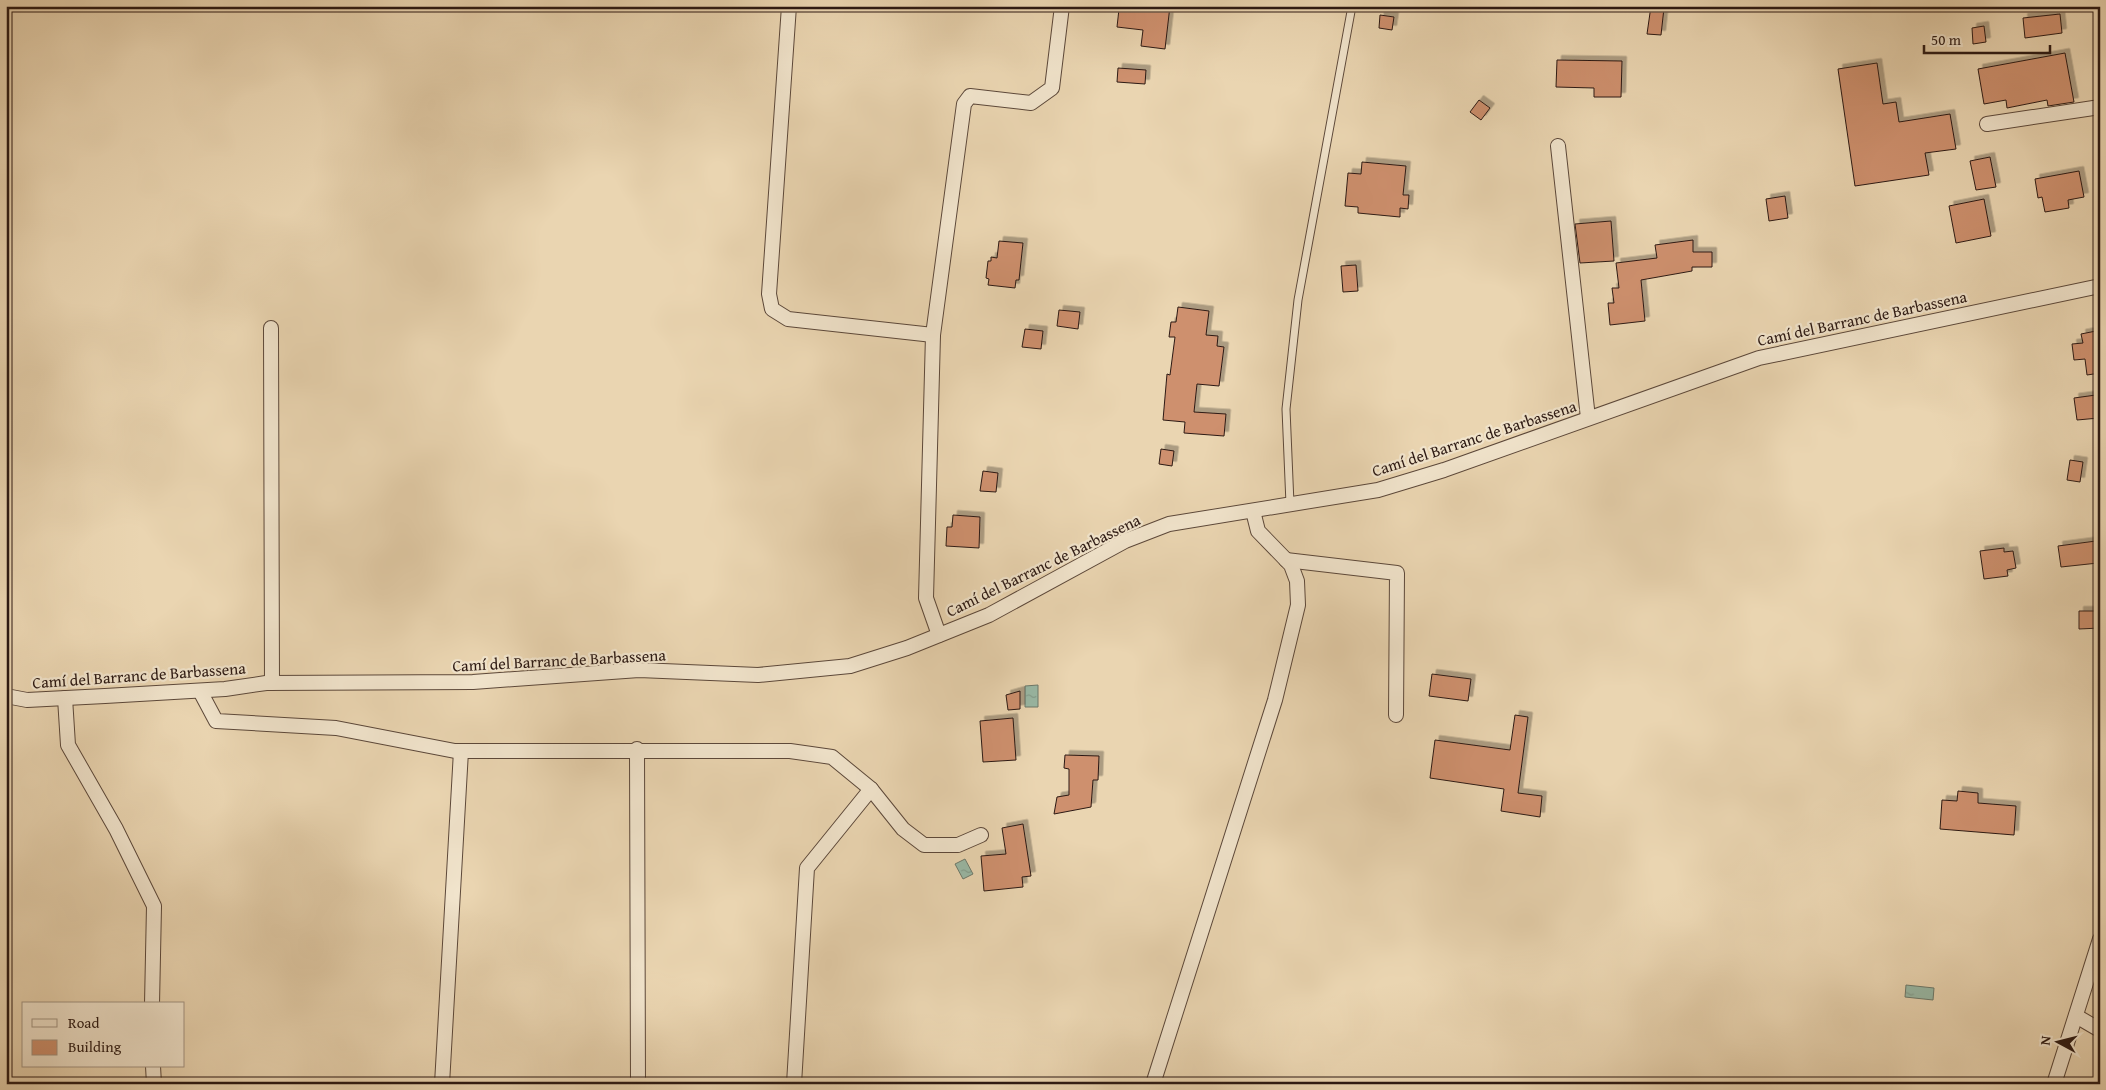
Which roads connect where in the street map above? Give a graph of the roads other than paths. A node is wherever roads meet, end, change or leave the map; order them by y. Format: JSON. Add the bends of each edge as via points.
{"nodes":[{"id":1,"x":789,"y":6,"type":"edge"},
{"id":2,"x":1062,"y":6,"type":"edge"},
{"id":3,"x":1352,"y":6,"type":"edge"},
{"id":4,"x":2100,"y":107,"type":"edge"},
{"id":5,"x":1987,"y":124,"type":"dead end"},
{"id":6,"x":1558,"y":146,"type":"dead end"},
{"id":7,"x":2100,"y":286,"type":"edge"},
{"id":8,"x":271,"y":328,"type":"dead end"},
{"id":9,"x":933,"y":335,"type":"junction"},
{"id":10,"x":1588,"y":418,"type":"junction"},
{"id":11,"x":1290,"y":504,"type":"junction"},
{"id":12,"x":1253,"y":510,"type":"junction"},
{"id":13,"x":1286,"y":560,"type":"junction"},
{"id":14,"x":939,"y":635,"type":"junction"},
{"id":15,"x":272,"y":683,"type":"junction"},
{"id":16,"x":200,"y":691,"type":"junction"},
{"id":17,"x":6,"y":696,"type":"edge"},
{"id":18,"x":65,"y":698,"type":"junction"},
{"id":19,"x":1396,"y":715,"type":"dead end"},
{"id":20,"x":637,"y":750,"type":"junction"},
{"id":21,"x":461,"y":751,"type":"junction"},
{"id":22,"x":871,"y":790,"type":"junction"},
{"id":23,"x":981,"y":835,"type":"dead end"},
{"id":24,"x":2100,"y":938,"type":"edge"},
{"id":25,"x":152,"y":1002,"type":"edge"},
{"id":26,"x":2076,"y":1016,"type":"junction"},
{"id":27,"x":2100,"y":1030,"type":"edge"},
{"id":28,"x":153,"y":1068,"type":"edge"},
{"id":29,"x":154,"y":1084,"type":"edge"},
{"id":30,"x":442,"y":1084,"type":"edge"},
{"id":31,"x":638,"y":1084,"type":"edge"},
{"id":32,"x":794,"y":1084,"type":"edge"},
{"id":33,"x":1153,"y":1084,"type":"edge"},
{"id":34,"x":2054,"y":1084,"type":"edge"}],
"edges":[{"from":1,"to":9,"type":"street","via":[[769,294],[772,309],[788,319]]},
{"from":2,"to":9,"type":"street","via":[[1052,88],[1031,103],[970,96],[964,104]]},
{"from":3,"to":11,"type":"lane","via":[[1298,300],[1286,409]]},
{"from":4,"to":5,"type":"street"},
{"from":6,"to":10,"type":"street"},
{"from":7,"to":10,"type":"street","name":"Camí del Barranc de Barbassena","via":[[1759,358]]},
{"from":8,"to":15,"type":"street"},
{"from":9,"to":14,"type":"street","via":[[926,598]]},
{"from":10,"to":11,"type":"street","name":"Camí del Barranc de Barbassena","via":[[1378,490]]},
{"from":11,"to":12,"type":"street","name":"Camí del Barranc de Barbassena"},
{"from":12,"to":13,"type":"street","via":[[1258,531]]},
{"from":12,"to":14,"type":"street","name":"Camí del Barranc de Barbassena","via":[[1169,524],[1125,541],[989,615]]},
{"from":13,"to":19,"type":"street","via":[[1397,573]]},
{"from":13,"to":33,"type":"street","via":[[1297,581],[1298,605],[1289,647]]},
{"from":14,"to":15,"type":"street","name":"Camí del Barranc de Barbassena","via":[[850,666],[758,675],[639,670],[472,682]]},
{"from":15,"to":16,"type":"street","name":"Camí del Barranc de Barbassena"},
{"from":16,"to":18,"type":"street","name":"Camí del Barranc de Barbassena"},
{"from":16,"to":21,"type":"street","via":[[216,721],[336,728]]},
{"from":17,"to":18,"type":"street","name":"Camí del Barranc de Barbassena","via":[[27,700]]},
{"from":18,"to":25,"type":"street","via":[[68,745],[116,829],[154,906]]},
{"from":20,"to":21,"type":"street"},
{"from":20,"to":22,"type":"street","via":[[790,751],[832,756]]},
{"from":20,"to":31,"type":"street"},
{"from":21,"to":30,"type":"street"},
{"from":22,"to":23,"type":"street","via":[[903,829],[924,845],[958,845]]},
{"from":22,"to":32,"type":"street","via":[[807,868]]},
{"from":24,"to":26,"type":"street"},
{"from":26,"to":27,"type":"street"},
{"from":26,"to":34,"type":"street"},
{"from":28,"to":29,"type":"street"}]}
